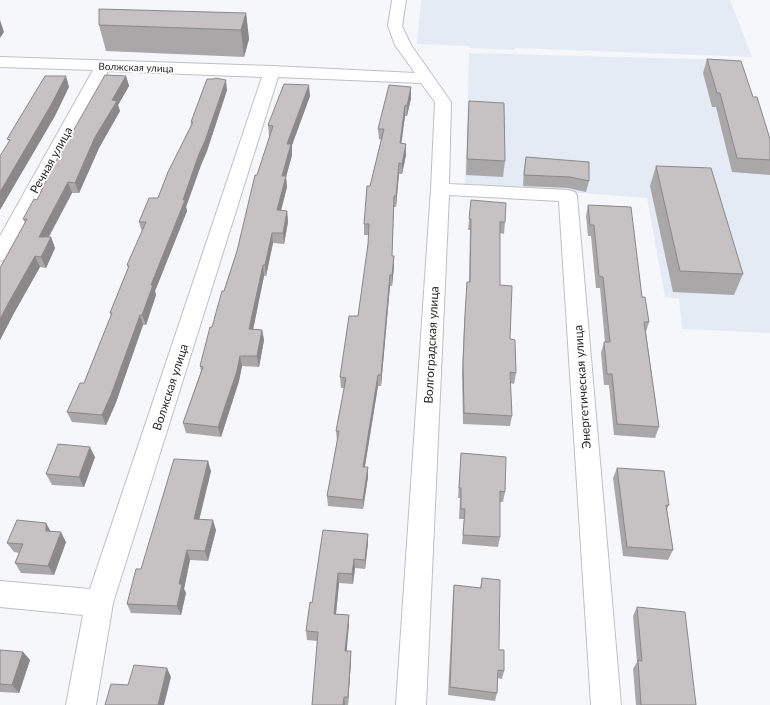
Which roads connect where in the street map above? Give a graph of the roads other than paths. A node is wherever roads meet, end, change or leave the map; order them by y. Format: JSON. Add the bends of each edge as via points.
{"nodes":[{"id":1,"x":400,"y":0,"type":"edge"},
{"id":2,"x":0,"y":62,"type":"edge"},
{"id":3,"x":102,"y":66,"type":"junction"},
{"id":4,"x":272,"y":72,"type":"junction"},
{"id":5,"x":426,"y":78,"type":"junction"},
{"id":6,"x":440,"y":189,"type":"junction"},
{"id":7,"x":0,"y":254,"type":"edge"},
{"id":8,"x":0,"y":594,"type":"edge"},
{"id":9,"x":99,"y":603,"type":"junction"},
{"id":10,"x":81,"y":705,"type":"edge"},
{"id":11,"x":411,"y":705,"type":"edge"},
{"id":12,"x":606,"y":705,"type":"edge"}],
"edges":[{"from":1,"to":5,"type":"street","name":"Волгоградская улица","via":[[395,26],[403,45]]},
{"from":2,"to":3,"type":"street","name":"Волжская улица"},
{"from":3,"to":4,"type":"street","name":"Волжская улица"},
{"from":3,"to":7,"type":"street","name":"Речная улица"},
{"from":4,"to":5,"type":"street","name":"Волжская улица"},
{"from":4,"to":9,"type":"street","name":"Волжская улица"},
{"from":5,"to":6,"type":"street","name":"Волгоградская улица","via":[[443,102]]},
{"from":6,"to":11,"type":"street","name":"Волгоградская улица"},
{"from":6,"to":12,"type":"street","name":"Энергетическая улица","via":[[568,196]]},
{"from":8,"to":9,"type":"street"},
{"from":9,"to":10,"type":"street","name":"Волжская улица"}]}
